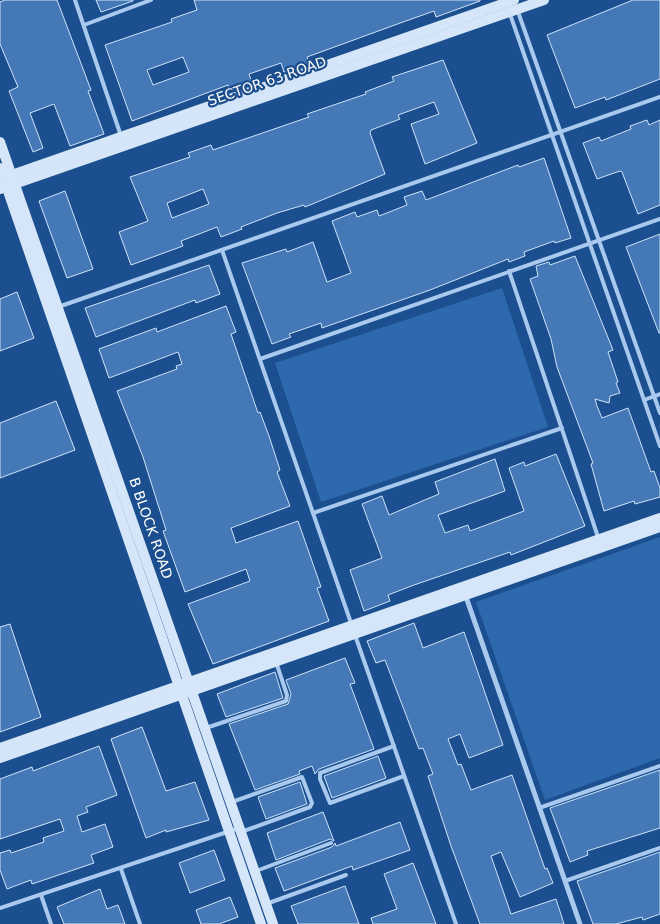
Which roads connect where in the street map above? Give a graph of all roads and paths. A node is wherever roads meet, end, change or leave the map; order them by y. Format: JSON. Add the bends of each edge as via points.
{"nodes":[{"id":1,"x":75,"y":0,"type":"edge"},
{"id":2,"x":151,"y":0,"type":"edge"},
{"id":3,"x":544,"y":0,"type":"edge"},
{"id":4,"x":511,"y":4,"type":"edge"},
{"id":5,"x":84,"y":25,"type":"junction"},
{"id":6,"x":660,"y":97,"type":"edge"},
{"id":7,"x":561,"y":131,"type":"junction"},
{"id":8,"x":553,"y":134,"type":"junction"},
{"id":9,"x":123,"y":141,"type":"junction"},
{"id":10,"x":0,"y":142,"type":"edge"},
{"id":11,"x":5,"y":180,"type":"edge"},
{"id":12,"x":660,"y":219,"type":"edge"},
{"id":13,"x":599,"y":240,"type":"junction"},
{"id":14,"x":590,"y":243,"type":"junction"},
{"id":15,"x":222,"y":250,"type":"junction"},
{"id":16,"x":509,"y":272,"type":"junction"},
{"id":17,"x":54,"y":308,"type":"junction"},
{"id":18,"x":260,"y":358,"type":"junction"},
{"id":19,"x":660,"y":394,"type":"edge"},
{"id":20,"x":654,"y":396,"type":"junction"},
{"id":21,"x":644,"y":400,"type":"junction"},
{"id":22,"x":660,"y":413,"type":"edge"},
{"id":23,"x":562,"y":428,"type":"junction"},
{"id":24,"x":660,"y":446,"type":"edge"},
{"id":25,"x":313,"y":513,"type":"junction"},
{"id":26,"x":660,"y":518,"type":"edge"},
{"id":27,"x":660,"y":527,"type":"edge"},
{"id":28,"x":600,"y":543,"type":"junction"},
{"id":29,"x":464,"y":591,"type":"junction"},
{"id":30,"x":354,"y":630,"type":"junction"},
{"id":31,"x":276,"y":662,"type":"junction"},
{"id":32,"x":186,"y":688,"type":"junction"},
{"id":33,"x":206,"y":728,"type":"junction"},
{"id":34,"x":394,"y":746,"type":"junction"},
{"id":35,"x":0,"y":748,"type":"edge"},
{"id":36,"x":0,"y":758,"type":"edge"},
{"id":37,"x":660,"y":766,"type":"edge"},
{"id":38,"x":404,"y":776,"type":"junction"},
{"id":39,"x":231,"y":802,"type":"junction"},
{"id":40,"x":539,"y":808,"type":"junction"},
{"id":41,"x":237,"y":830,"type":"junction"},
{"id":42,"x":331,"y":843,"type":"dead end"},
{"id":43,"x":660,"y":848,"type":"edge"},
{"id":44,"x":121,"y":869,"type":"junction"},
{"id":45,"x":255,"y":871,"type":"junction"},
{"id":46,"x":346,"y":875,"type":"dead end"},
{"id":47,"x":565,"y":881,"type":"junction"},
{"id":48,"x":41,"y":895,"type":"junction"},
{"id":49,"x":266,"y":904,"type":"junction"},
{"id":50,"x":0,"y":908,"type":"edge"},
{"id":51,"x":51,"y":924,"type":"edge"},
{"id":52,"x":140,"y":924,"type":"edge"},
{"id":53,"x":261,"y":924,"type":"edge"},
{"id":54,"x":273,"y":924,"type":"edge"},
{"id":55,"x":456,"y":924,"type":"edge"},
{"id":56,"x":580,"y":924,"type":"edge"}],
"edges":[{"from":1,"to":5,"type":"lane"},
{"from":2,"to":5,"type":"lane"},
{"from":3,"to":4,"type":"street","name":"SECTOR 63 ROAD"},
{"from":4,"to":7,"type":"lane"},
{"from":4,"to":8,"type":"lane"},
{"from":4,"to":9,"type":"street","name":"SECTOR 63 ROAD"},
{"from":5,"to":9,"type":"lane"},
{"from":6,"to":7,"type":"lane"},
{"from":7,"to":8,"type":"lane"},
{"from":7,"to":13,"type":"lane"},
{"from":8,"to":14,"type":"lane"},
{"from":8,"to":15,"type":"lane"},
{"from":9,"to":11,"type":"street","name":"SECTOR 63 ROAD"},
{"from":10,"to":11,"type":"street","name":"B BLOCK ROAD"},
{"from":11,"to":17,"type":"street","name":"B BLOCK ROAD"},
{"from":12,"to":13,"type":"lane"},
{"from":13,"to":14,"type":"lane"},
{"from":13,"to":20,"type":"lane"},
{"from":14,"to":16,"type":"lane"},
{"from":14,"to":21,"type":"lane"},
{"from":15,"to":17,"type":"lane"},
{"from":15,"to":18,"type":"lane"},
{"from":16,"to":18,"type":"lane"},
{"from":16,"to":23,"type":"lane"},
{"from":17,"to":32,"type":"street","name":"B BLOCK ROAD"},
{"from":18,"to":25,"type":"lane"},
{"from":19,"to":20,"type":"lane"},
{"from":20,"to":21,"type":"lane"},
{"from":20,"to":22,"type":"lane"},
{"from":21,"to":24,"type":"lane"},
{"from":23,"to":25,"type":"lane"},
{"from":23,"to":28,"type":"lane"},
{"from":25,"to":30,"type":"lane"},
{"from":26,"to":28,"type":"street"},
{"from":27,"to":28,"type":"street"},
{"from":28,"to":29,"type":"street"},
{"from":29,"to":30,"type":"street"},
{"from":29,"to":40,"type":"street"},
{"from":30,"to":31,"type":"street"},
{"from":30,"to":32,"type":"street"},
{"from":30,"to":34,"type":"lane"},
{"from":31,"to":32,"type":"street"},
{"from":31,"to":33,"type":"lane","via":[[288,695],[286,701]]},
{"from":32,"to":33,"type":"street","name":"B BLOCK ROAD"},
{"from":32,"to":35,"type":"street"},
{"from":32,"to":36,"type":"street"},
{"from":32,"to":41,"type":"street","name":"B BLOCK ROAD"},
{"from":33,"to":39,"type":"street","name":"B BLOCK ROAD"},
{"from":34,"to":38,"type":"lane"},
{"from":34,"to":38,"type":"lane","via":[[320,773],[320,780],[330,803]]},
{"from":37,"to":40,"type":"lane"},
{"from":38,"to":55,"type":"lane"},
{"from":39,"to":41,"type":"street","name":"B BLOCK ROAD"},
{"from":39,"to":41,"type":"lane","via":[[299,777],[304,778],[312,805]]},
{"from":40,"to":47,"type":"street"},
{"from":41,"to":44,"type":"lane"},
{"from":41,"to":45,"type":"street","name":"B BLOCK ROAD"},
{"from":41,"to":53,"type":"street","name":"B BLOCK ROAD"},
{"from":42,"to":45,"type":"lane"},
{"from":43,"to":47,"type":"lane"},
{"from":44,"to":48,"type":"lane"},
{"from":44,"to":52,"type":"lane"},
{"from":45,"to":49,"type":"street","name":"B BLOCK ROAD"},
{"from":46,"to":49,"type":"lane"},
{"from":47,"to":56,"type":"street"},
{"from":48,"to":50,"type":"lane"},
{"from":48,"to":51,"type":"lane"},
{"from":49,"to":54,"type":"street","name":"B BLOCK ROAD"}]}
